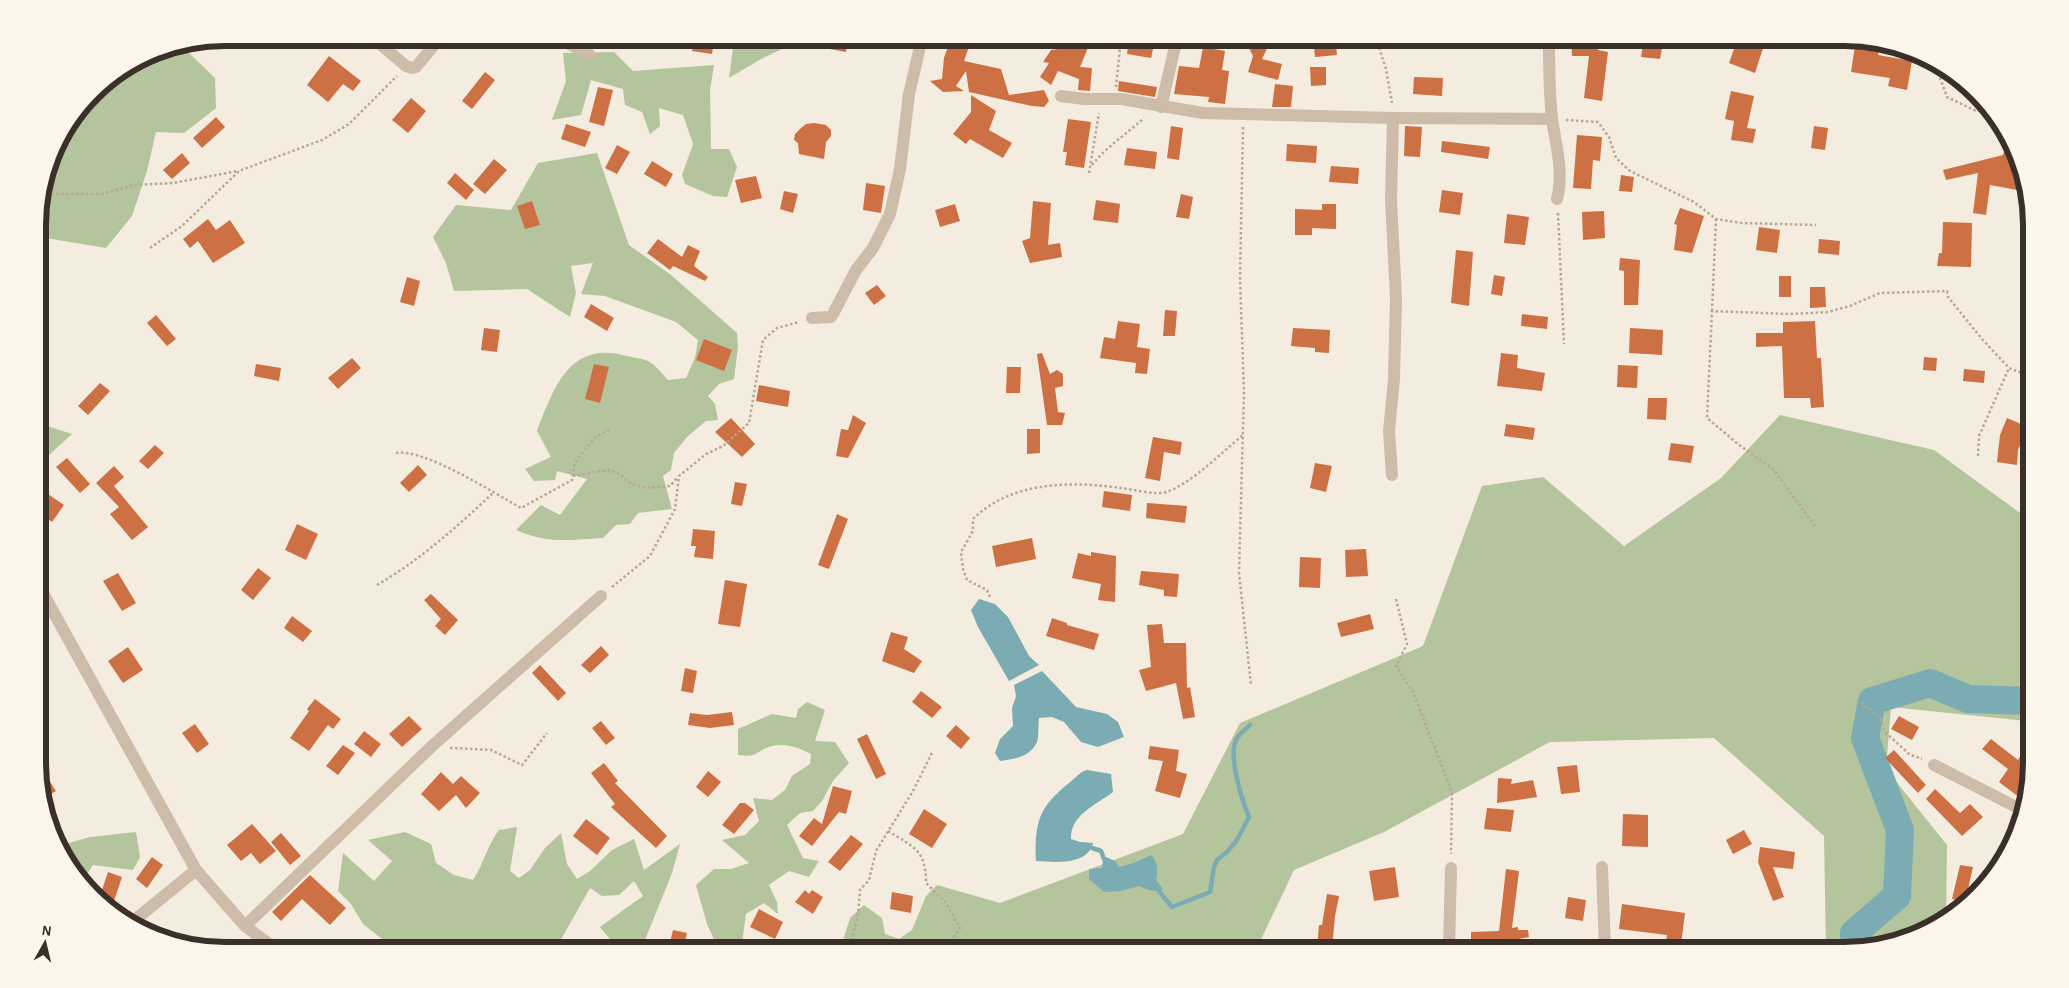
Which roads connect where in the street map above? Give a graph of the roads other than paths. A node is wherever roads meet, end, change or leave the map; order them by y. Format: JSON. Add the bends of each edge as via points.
{"nodes":[{"id":1,"x":382,"y":46,"type":"edge"},
{"id":2,"x":433,"y":46,"type":"edge"},
{"id":3,"x":573,"y":46,"type":"edge"},
{"id":4,"x":920,"y":46,"type":"edge"},
{"id":5,"x":1175,"y":46,"type":"edge"},
{"id":6,"x":1549,"y":46,"type":"edge"},
{"id":7,"x":590,"y":54,"type":"dead end"},
{"id":8,"x":1061,"y":96,"type":"dead end"},
{"id":9,"x":1157,"y":106,"type":"junction"},
{"id":10,"x":1392,"y":118,"type":"junction"},
{"id":11,"x":1552,"y":119,"type":"junction"},
{"id":12,"x":1557,"y":199,"type":"road end"},
{"id":13,"x":812,"y":318,"type":"road end"},
{"id":14,"x":1392,"y":475,"type":"dead end"},
{"id":15,"x":601,"y":596,"type":"road end"},
{"id":16,"x":46,"y":599,"type":"edge"},
{"id":17,"x":1934,"y":764,"type":"road end"},
{"id":18,"x":2017,"y":808,"type":"edge"},
{"id":19,"x":1602,"y":867,"type":"dead end"},
{"id":20,"x":1451,"y":868,"type":"road end"},
{"id":21,"x":196,"y":870,"type":"junction"},
{"id":22,"x":137,"y":918,"type":"edge"},
{"id":23,"x":245,"y":926,"type":"junction"},
{"id":24,"x":266,"y":942,"type":"edge"},
{"id":25,"x":1449,"y":942,"type":"edge"},
{"id":26,"x":1605,"y":942,"type":"edge"}],
"edges":[{"from":1,"to":2,"type":"street","via":[[412,68]]},
{"from":3,"to":7,"type":"street"},
{"from":4,"to":13,"type":"street","via":[[909,94],[900,169],[888,219],[831,317]]},
{"from":5,"to":9,"type":"street"},
{"from":6,"to":11,"type":"street"},
{"from":8,"to":9,"type":"street"},
{"from":9,"to":10,"type":"street","via":[[1203,113]]},
{"from":10,"to":11,"type":"street"},
{"from":10,"to":14,"type":"street","via":[[1391,200],[1396,298],[1394,379],[1388,430]]},
{"from":11,"to":12,"type":"street","via":[[1559,158],[1560,189]]},
{"from":15,"to":23,"type":"street","via":[[430,747]]},
{"from":16,"to":21,"type":"street"},
{"from":17,"to":18,"type":"street"},
{"from":19,"to":26,"type":"street"},
{"from":20,"to":25,"type":"street"},
{"from":21,"to":22,"type":"street"},
{"from":21,"to":23,"type":"street"},
{"from":23,"to":24,"type":"street"}]}
